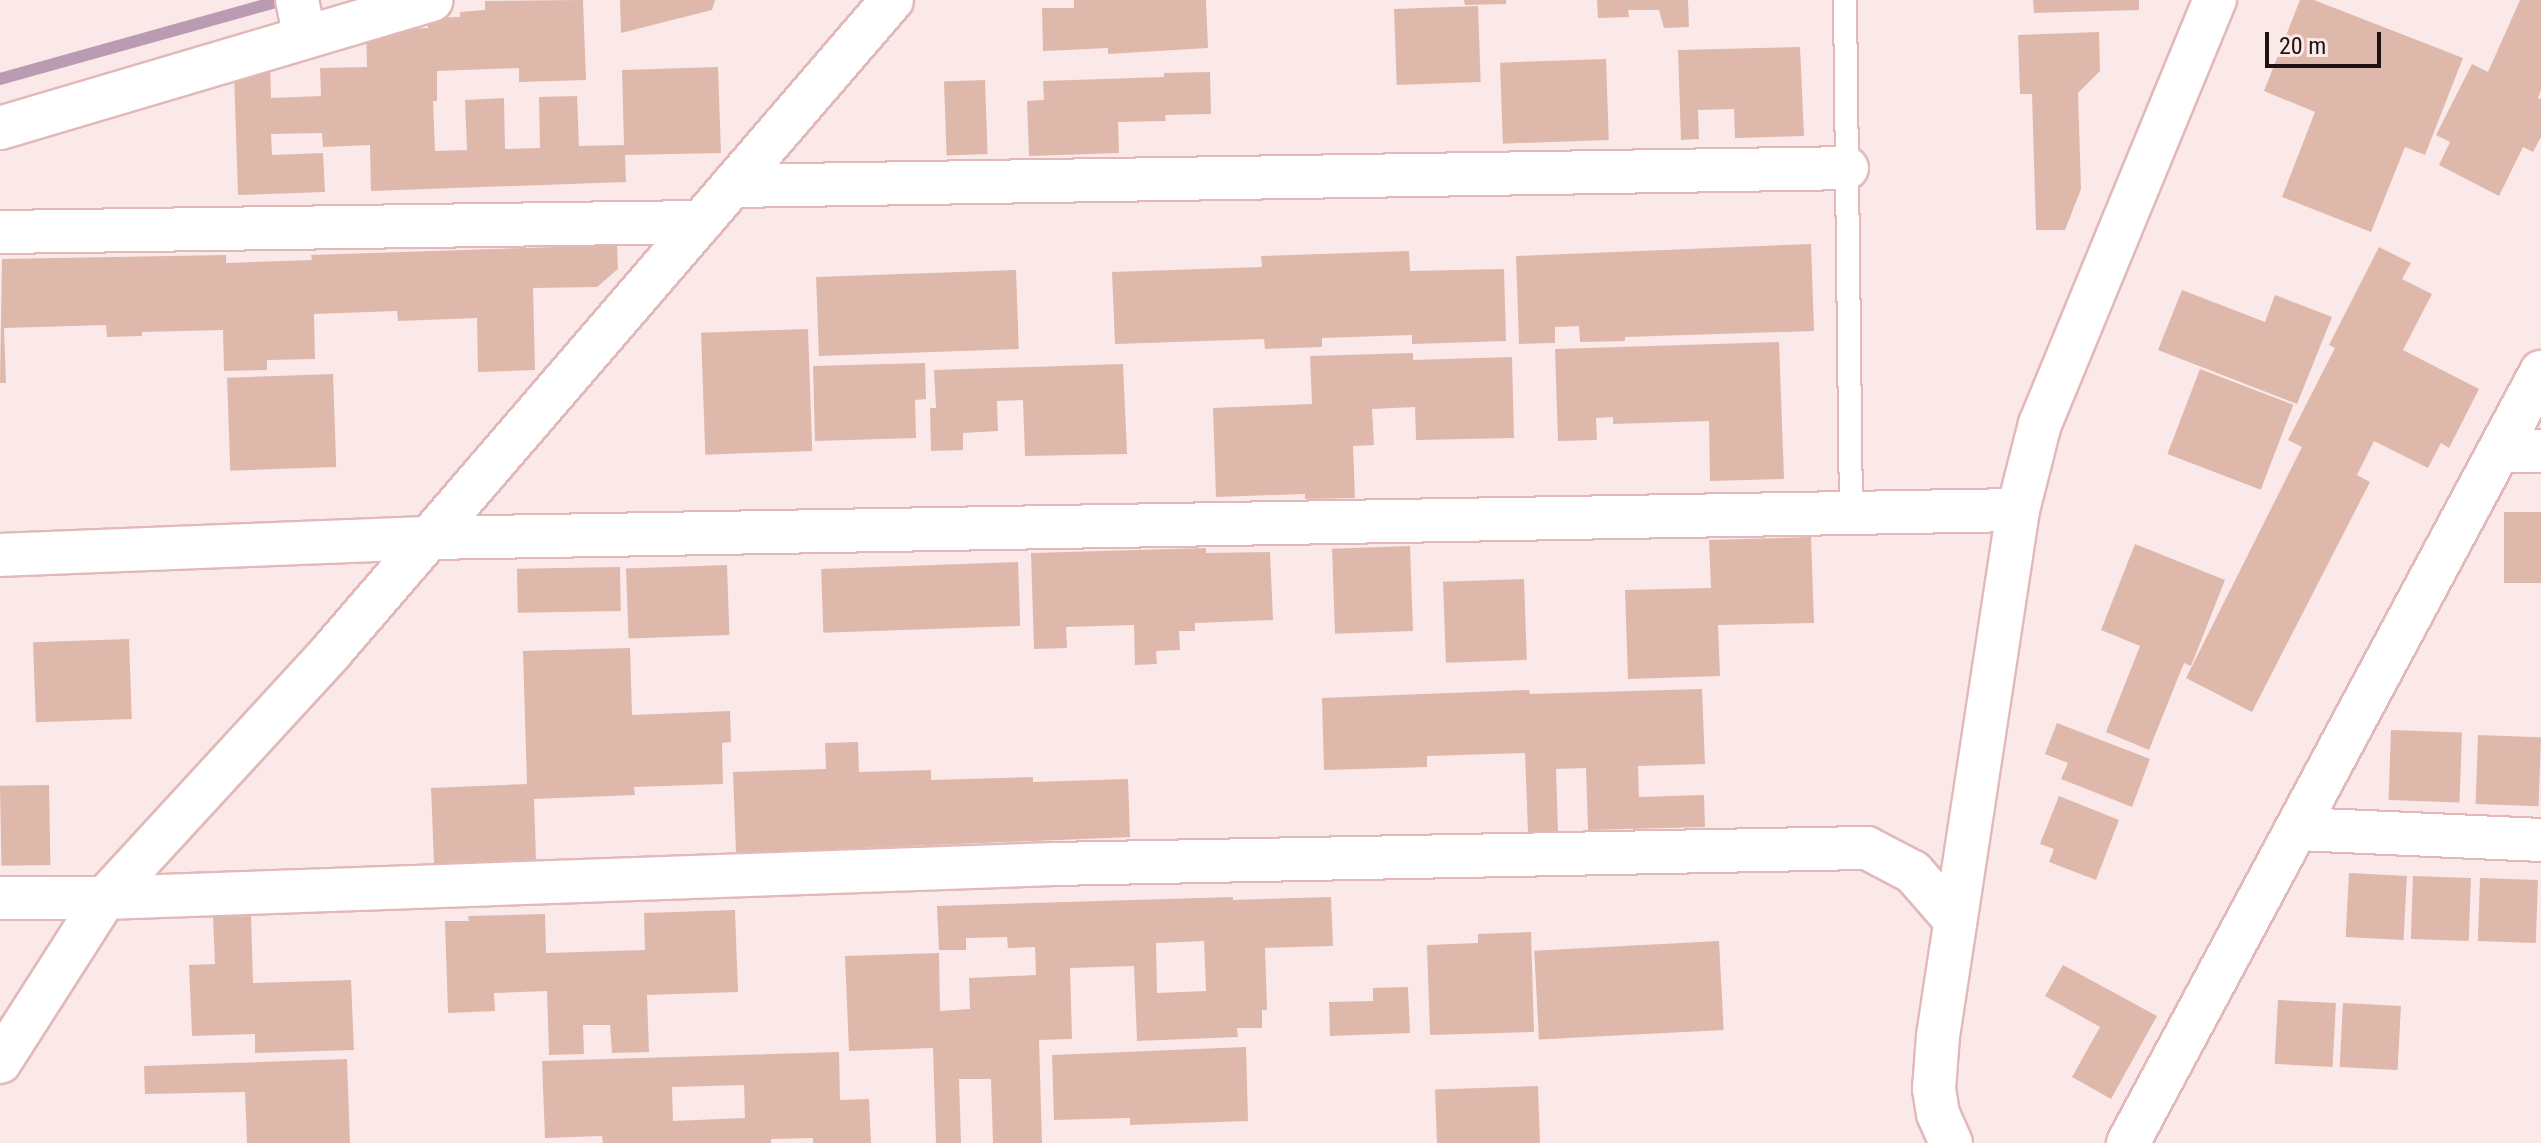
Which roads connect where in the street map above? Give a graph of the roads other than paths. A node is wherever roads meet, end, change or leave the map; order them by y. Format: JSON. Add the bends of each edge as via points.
{"nodes":[{"id":1,"x":431,"y":0,"type":"edge"},
{"id":2,"x":892,"y":0,"type":"edge"},
{"id":3,"x":1845,"y":0,"type":"edge"},
{"id":4,"x":2215,"y":0,"type":"edge"},
{"id":5,"x":301,"y":17,"type":"edge"},
{"id":6,"x":0,"y":128,"type":"edge"},
{"id":7,"x":1847,"y":168,"type":"junction"},
{"id":8,"x":732,"y":186,"type":"junction"},
{"id":9,"x":701,"y":222,"type":"junction"},
{"id":10,"x":0,"y":232,"type":"edge"},
{"id":11,"x":2541,"y":372,"type":"edge"},
{"id":12,"x":2499,"y":451,"type":"junction"},
{"id":13,"x":2541,"y":451,"type":"edge"},
{"id":14,"x":2018,"y":510,"type":"junction"},
{"id":15,"x":1851,"y":513,"type":"junction"},
{"id":16,"x":430,"y":538,"type":"junction"},
{"id":17,"x":0,"y":555,"type":"edge"},
{"id":18,"x":2299,"y":829,"type":"junction"},
{"id":19,"x":2541,"y":840,"type":"edge"},
{"id":20,"x":0,"y":898,"type":"edge"},
{"id":21,"x":105,"y":898,"type":"junction"},
{"id":22,"x":1955,"y":920,"type":"junction"},
{"id":23,"x":0,"y":1062,"type":"edge"},
{"id":24,"x":1951,"y":1143,"type":"edge"},
{"id":25,"x":2128,"y":1143,"type":"edge"}],
"edges":[{"from":1,"to":5,"type":"street"},
{"from":2,"to":8,"type":"street"},
{"from":3,"to":7,"type":"lane"},
{"from":4,"to":14,"type":"street","via":[[2040,424]]},
{"from":5,"to":6,"type":"street"},
{"from":7,"to":8,"type":"street"},
{"from":7,"to":15,"type":"lane"},
{"from":8,"to":9,"type":"street"},
{"from":9,"to":10,"type":"street"},
{"from":9,"to":16,"type":"street"},
{"from":11,"to":12,"type":"street"},
{"from":12,"to":13,"type":"street"},
{"from":12,"to":18,"type":"street"},
{"from":14,"to":15,"type":"street"},
{"from":14,"to":22,"type":"street"},
{"from":15,"to":16,"type":"street"},
{"from":16,"to":17,"type":"street"},
{"from":16,"to":21,"type":"street"},
{"from":18,"to":19,"type":"street"},
{"from":18,"to":25,"type":"street"},
{"from":20,"to":21,"type":"street"},
{"from":21,"to":22,"type":"street","via":[[1053,864],[1867,848],[1913,872]]},
{"from":21,"to":23,"type":"street"},
{"from":22,"to":24,"type":"street","via":[[1934,1089]]}]}
